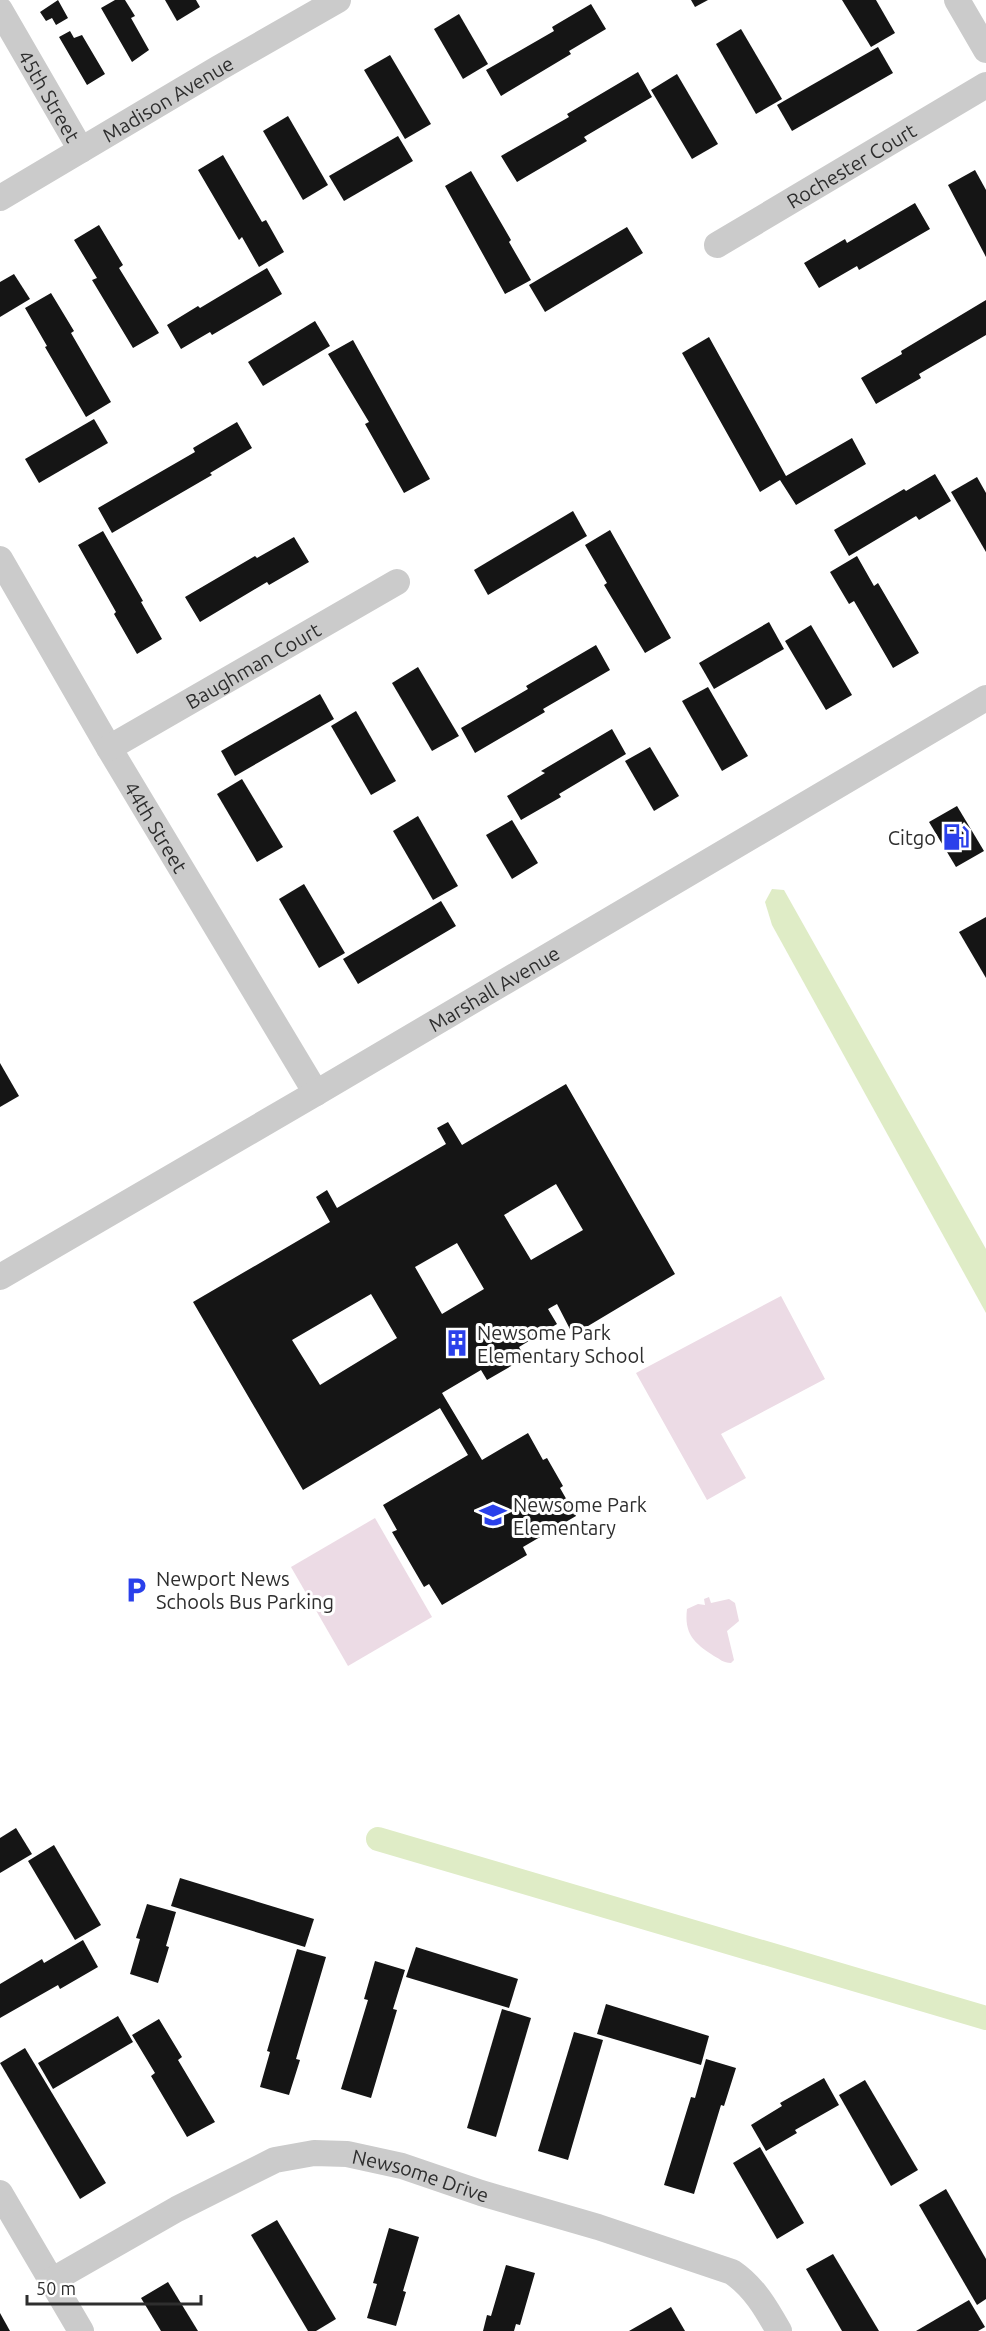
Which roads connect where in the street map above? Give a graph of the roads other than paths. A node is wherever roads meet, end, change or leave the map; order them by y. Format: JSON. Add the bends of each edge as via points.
{"nodes":[{"id":1,"x":957,"y":0,"type":"edge"},
{"id":2,"x":327,"y":2,"type":"edge"},
{"id":3,"x":0,"y":10,"type":"edge"},
{"id":4,"x":986,"y":50,"type":"edge"},
{"id":5,"x":986,"y":86,"type":"edge"},
{"id":6,"x":81,"y":150,"type":"junction"},
{"id":7,"x":0,"y":198,"type":"edge"},
{"id":8,"x":717,"y":245,"type":"dead end"},
{"id":9,"x":0,"y":559,"type":"edge"},
{"id":10,"x":397,"y":582,"type":"dead end"},
{"id":11,"x":986,"y":698,"type":"edge"},
{"id":12,"x":109,"y":748,"type":"junction"},
{"id":13,"x":316,"y":1094,"type":"junction"},
{"id":14,"x":0,"y":1277,"type":"edge"},
{"id":15,"x":0,"y":2193,"type":"edge"},
{"id":16,"x":51,"y":2281,"type":"junction"},
{"id":17,"x":81,"y":2331,"type":"edge"},
{"id":18,"x":778,"y":2331,"type":"edge"}],
"edges":[{"from":1,"to":4,"type":"street"},
{"from":2,"to":6,"type":"street","name":"Madison Avenue"},
{"from":3,"to":6,"type":"street","name":"45th Street"},
{"from":5,"to":8,"type":"street","name":"Rochester Court"},
{"from":6,"to":7,"type":"street","name":"Madison Avenue"},
{"from":9,"to":12,"type":"street","name":"44th Street"},
{"from":10,"to":12,"type":"street","name":"Baughman Court"},
{"from":11,"to":13,"type":"street","name":"Marshall Avenue"},
{"from":12,"to":13,"type":"street","name":"44th Street"},
{"from":13,"to":14,"type":"street","name":"Marshall Avenue"},
{"from":15,"to":16,"type":"street"},
{"from":16,"to":17,"type":"street"},
{"from":16,"to":18,"type":"street","name":"Newsome Drive","via":[[275,2160],[314,2153],[347,2154],[402,2166],[732,2272],[748,2283]]}]}
